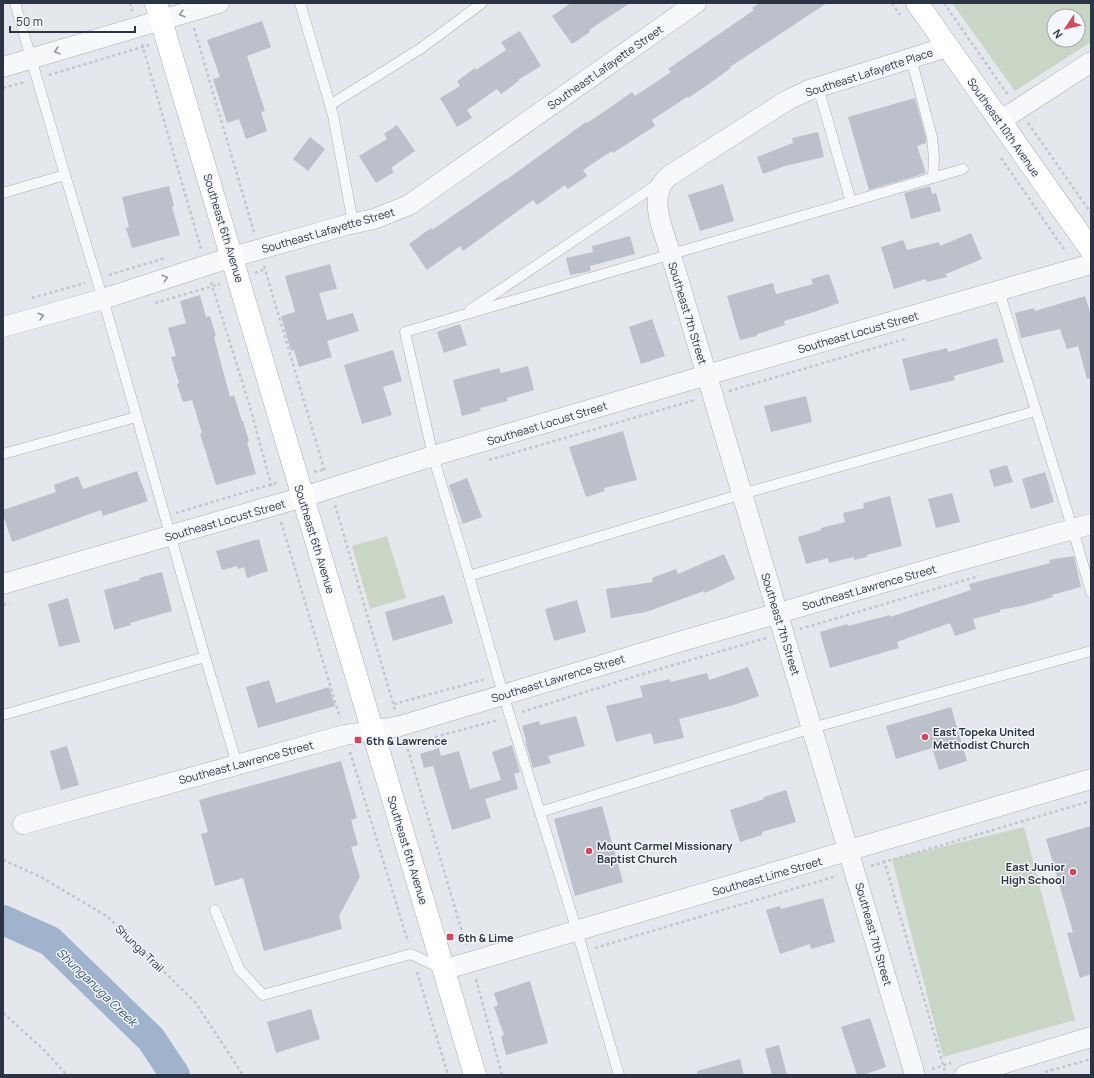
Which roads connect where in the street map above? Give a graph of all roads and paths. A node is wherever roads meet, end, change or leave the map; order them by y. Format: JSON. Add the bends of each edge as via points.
{"nodes":[{"id":1,"x":15,"y":3,"type":"edge"},
{"id":2,"x":130,"y":3,"type":"edge"},
{"id":3,"x":219,"y":3,"type":"edge"},
{"id":4,"x":300,"y":3,"type":"edge"},
{"id":5,"x":482,"y":3,"type":"edge"},
{"id":6,"x":696,"y":3,"type":"edge"},
{"id":7,"x":917,"y":3,"type":"edge"},
{"id":8,"x":159,"y":12,"type":"edge"},
{"id":9,"x":189,"y":12,"type":"junction"},
{"id":10,"x":137,"y":28,"type":"junction"},
{"id":11,"x":150,"y":45,"type":"dead end"},
{"id":12,"x":142,"y":47,"type":"junction"},
{"id":13,"x":947,"y":47,"type":"junction"},
{"id":14,"x":32,"y":58,"type":"junction"},
{"id":15,"x":911,"y":58,"type":"junction"},
{"id":16,"x":1091,"y":62,"type":"edge"},
{"id":17,"x":3,"y":67,"type":"edge"},
{"id":18,"x":37,"y":78,"type":"junction"},
{"id":19,"x":818,"y":87,"type":"junction"},
{"id":20,"x":3,"y":88,"type":"edge"},
{"id":21,"x":330,"y":105,"type":"junction"},
{"id":22,"x":1000,"y":121,"type":"junction"},
{"id":23,"x":963,"y":169,"type":"dead end"},
{"id":24,"x":65,"y":175,"type":"junction"},
{"id":25,"x":669,"y":176,"type":"junction"},
{"id":26,"x":933,"y":178,"type":"junction"},
{"id":27,"x":3,"y":193,"type":"edge"},
{"id":28,"x":851,"y":202,"type":"junction"},
{"id":29,"x":353,"y":224,"type":"junction"},
{"id":30,"x":254,"y":230,"type":"junction"},
{"id":31,"x":229,"y":248,"type":"junction"},
{"id":32,"x":193,"y":249,"type":"dead end"},
{"id":33,"x":260,"y":249,"type":"junction"},
{"id":34,"x":1091,"y":250,"type":"edge"},
{"id":35,"x":671,"y":255,"type":"junction"},
{"id":36,"x":171,"y":256,"type":"dead end"},
{"id":37,"x":203,"y":256,"type":"junction"},
{"id":38,"x":1091,"y":264,"type":"edge"},
{"id":39,"x":96,"y":279,"type":"junction"},
{"id":40,"x":999,"y":291,"type":"junction"},
{"id":41,"x":32,"y":298,"type":"dead end"},
{"id":42,"x":102,"y":299,"type":"junction"},
{"id":43,"x":462,"y":316,"type":"junction"},
{"id":44,"x":3,"y":326,"type":"edge"},
{"id":45,"x":912,"y":336,"type":"dead end"},
{"id":46,"x":707,"y":375,"type":"junction"},
{"id":47,"x":713,"y":395,"type":"junction"},
{"id":48,"x":1036,"y":411,"type":"junction"},
{"id":49,"x":136,"y":418,"type":"junction"},
{"id":50,"x":3,"y":454,"type":"edge"},
{"id":51,"x":433,"y":456,"type":"junction"},
{"id":52,"x":484,"y":462,"type":"dead end"},
{"id":53,"x":742,"y":494,"type":"junction"},
{"id":54,"x":333,"y":498,"type":"junction"},
{"id":55,"x":343,"y":504,"type":"dead end"},
{"id":56,"x":306,"y":506,"type":"junction"},
{"id":57,"x":279,"y":513,"type":"junction"},
{"id":58,"x":274,"y":525,"type":"dead end"},
{"id":59,"x":1082,"y":527,"type":"edge"},
{"id":60,"x":170,"y":536,"type":"junction"},
{"id":61,"x":469,"y":576,"type":"junction"},
{"id":62,"x":980,"y":576,"type":"dead end"},
{"id":63,"x":3,"y":584,"type":"edge"},
{"id":64,"x":1091,"y":592,"type":"edge"},
{"id":65,"x":10,"y":602,"type":"dead end"},
{"id":66,"x":3,"y":605,"type":"edge"},
{"id":67,"x":778,"y":613,"type":"junction"},
{"id":68,"x":784,"y":633,"type":"junction"},
{"id":69,"x":1091,"y":651,"type":"edge"},
{"id":70,"x":205,"y":658,"type":"junction"},
{"id":71,"x":503,"y":694,"type":"junction"},
{"id":72,"x":3,"y":716,"type":"edge"},
{"id":73,"x":510,"y":716,"type":"junction"},
{"id":74,"x":400,"y":726,"type":"junction"},
{"id":75,"x":812,"y":728,"type":"junction"},
{"id":76,"x":372,"y":731,"type":"junction"},
{"id":77,"x":345,"y":735,"type":"junction"},
{"id":78,"x":406,"y":745,"type":"junction"},
{"id":79,"x":237,"y":764,"type":"junction"},
{"id":80,"x":1091,"y":779,"type":"edge"},
{"id":81,"x":1091,"y":801,"type":"edge"},
{"id":82,"x":540,"y":812,"type":"junction"},
{"id":83,"x":23,"y":824,"type":"dead end"},
{"id":84,"x":879,"y":843,"type":"junction"},
{"id":85,"x":849,"y":852,"type":"junction"},
{"id":86,"x":3,"y":860,"type":"edge"},
{"id":87,"x":884,"y":862,"type":"junction"},
{"id":88,"x":855,"y":870,"type":"junction"},
{"id":89,"x":214,"y":910,"type":"dead end"},
{"id":90,"x":577,"y":931,"type":"junction"},
{"id":91,"x":583,"y":952,"type":"junction"},
{"id":92,"x":412,"y":954,"type":"junction"},
{"id":93,"x":471,"y":962,"type":"junction"},
{"id":94,"x":444,"y":970,"type":"junction"},
{"id":95,"x":3,"y":1013,"type":"edge"},
{"id":96,"x":1091,"y":1037,"type":"edge"},
{"id":97,"x":1091,"y":1059,"type":"edge"},
{"id":98,"x":1040,"y":1073,"type":"dead end"},
{"id":99,"x":67,"y":1075,"type":"edge"},
{"id":100,"x":243,"y":1075,"type":"edge"},
{"id":101,"x":448,"y":1075,"type":"edge"},
{"id":102,"x":475,"y":1075,"type":"edge"},
{"id":103,"x":502,"y":1075,"type":"edge"},
{"id":104,"x":619,"y":1075,"type":"edge"},
{"id":105,"x":915,"y":1075,"type":"edge"},
{"id":106,"x":946,"y":1075,"type":"edge"},
{"id":107,"x":965,"y":1075,"type":"edge"}],
"edges":[{"from":1,"to":14,"type":"lane"},
{"from":2,"to":10,"type":"path"},
{"from":3,"to":9,"type":"street"},
{"from":4,"to":21,"type":"lane"},
{"from":5,"to":21,"type":"lane","via":[[420,49]]},
{"from":6,"to":29,"type":"street","name":"Southeast Lafayette Street","via":[[409,206]]},
{"from":7,"to":13,"type":"main road","name":"Southeast 10th Avenue"},
{"from":9,"to":8,"type":"street","one_way":true},
{"from":8,"to":10,"type":"street"},
{"from":8,"to":31,"type":"main road","name":"Southeast 6th Avenue"},
{"from":9,"to":30,"type":"path"},
{"from":10,"to":12,"type":"path"},
{"from":10,"to":14,"type":"street","one_way":true},
{"from":11,"to":12,"type":"path"},
{"from":12,"to":18,"type":"path"},
{"from":12,"to":37,"type":"path"},
{"from":13,"to":15,"type":"street","name":"Southeast Lafayette Place"},
{"from":13,"to":22,"type":"main road","name":"Southeast 10th Avenue"},
{"from":14,"to":17,"type":"street"},
{"from":14,"to":18,"type":"lane"},
{"from":15,"to":19,"type":"street","name":"Southeast Lafayette Place"},
{"from":15,"to":26,"type":"lane","via":[[932,137]]},
{"from":16,"to":22,"type":"street"},
{"from":18,"to":20,"type":"path"},
{"from":18,"to":24,"type":"lane"},
{"from":19,"to":25,"type":"street","name":"Southeast Lafayette Place","via":[[786,101]]},
{"from":19,"to":28,"type":"lane"},
{"from":21,"to":29,"type":"lane"},
{"from":22,"to":34,"type":"main road","name":"Southeast 10th Avenue"},
{"from":23,"to":26,"type":"lane"},
{"from":24,"to":27,"type":"lane"},
{"from":24,"to":39,"type":"lane"},
{"from":25,"to":35,"type":"street","name":"Southeast 7th Street","via":[[660,186],[656,199]]},
{"from":25,"to":43,"type":"lane"},
{"from":26,"to":28,"type":"lane"},
{"from":28,"to":35,"type":"lane"},
{"from":29,"to":33,"type":"street","name":"Southeast Lafayette Street"},
{"from":30,"to":31,"type":"path"},
{"from":30,"to":33,"type":"path"},
{"from":31,"to":33,"type":"street","name":"Southeast Lafayette Street"},
{"from":31,"to":37,"type":"street","name":"Southeast Lafayette Street"},
{"from":31,"to":37,"type":"path"},
{"from":31,"to":56,"type":"main road","name":"Southeast 6th Avenue"},
{"from":32,"to":37,"type":"path"},
{"from":33,"to":54,"type":"path"},
{"from":35,"to":43,"type":"lane"},
{"from":35,"to":46,"type":"street","name":"Southeast 7th Street"},
{"from":36,"to":39,"type":"path"},
{"from":42,"to":37,"type":"street","name":"Southeast Lafayette Street","one_way":true},
{"from":37,"to":57,"type":"path"},
{"from":38,"to":40,"type":"street","name":"Southeast Locust Street"},
{"from":39,"to":41,"type":"path"},
{"from":39,"to":42,"type":"lane"},
{"from":40,"to":46,"type":"street","name":"Southeast Locust Street"},
{"from":40,"to":48,"type":"lane"},
{"from":44,"to":42,"type":"street","name":"Southeast Lafayette Street","one_way":true},
{"from":42,"to":49,"type":"lane"},
{"from":43,"to":51,"type":"lane","via":[[405,332]]},
{"from":45,"to":47,"type":"path"},
{"from":46,"to":47,"type":"street","name":"Southeast 7th Street"},
{"from":46,"to":51,"type":"street","name":"Southeast Locust Street"},
{"from":47,"to":52,"type":"path"},
{"from":47,"to":53,"type":"street","name":"Southeast 7th Street"},
{"from":48,"to":53,"type":"lane"},
{"from":48,"to":59,"type":"lane"},
{"from":49,"to":50,"type":"lane"},
{"from":49,"to":60,"type":"lane"},
{"from":51,"to":54,"type":"street","name":"Southeast Locust Street"},
{"from":51,"to":61,"type":"lane"},
{"from":53,"to":61,"type":"lane"},
{"from":53,"to":67,"type":"street","name":"Southeast 7th Street"},
{"from":54,"to":55,"type":"path"},
{"from":54,"to":56,"type":"street","name":"Southeast Locust Street"},
{"from":54,"to":56,"type":"path"},
{"from":54,"to":74,"type":"path"},
{"from":56,"to":57,"type":"street","name":"Southeast Locust Street"},
{"from":56,"to":57,"type":"path"},
{"from":56,"to":76,"type":"main road","name":"Southeast 6th Avenue"},
{"from":57,"to":58,"type":"path"},
{"from":57,"to":60,"type":"street","name":"Southeast Locust Street"},
{"from":57,"to":77,"type":"path"},
{"from":59,"to":64,"type":"lane"},
{"from":59,"to":67,"type":"street","name":"Southeast Lawrence Street"},
{"from":60,"to":63,"type":"street","name":"Southeast Locust Street"},
{"from":60,"to":70,"type":"lane"},
{"from":61,"to":71,"type":"lane"},
{"from":62,"to":68,"type":"path"},
{"from":65,"to":66,"type":"path"},
{"from":67,"to":68,"type":"street","name":"Southeast 7th Street"},
{"from":67,"to":71,"type":"street","name":"Southeast Lawrence Street"},
{"from":68,"to":73,"type":"path"},
{"from":68,"to":75,"type":"street","name":"Southeast 7th Street"},
{"from":69,"to":75,"type":"lane"},
{"from":70,"to":72,"type":"lane"},
{"from":70,"to":79,"type":"lane"},
{"from":71,"to":73,"type":"lane"},
{"from":71,"to":74,"type":"street","name":"Southeast Lawrence Street"},
{"from":73,"to":78,"type":"path"},
{"from":73,"to":82,"type":"lane"},
{"from":74,"to":76,"type":"street","name":"Southeast Lawrence Street"},
{"from":74,"to":78,"type":"path"},
{"from":75,"to":82,"type":"lane"},
{"from":75,"to":85,"type":"street","name":"Southeast 7th Street"},
{"from":76,"to":77,"type":"street","name":"Southeast Lawrence Street"},
{"from":76,"to":94,"type":"main road","name":"Southeast 6th Avenue"},
{"from":77,"to":79,"type":"street","name":"Southeast Lawrence Street"},
{"from":77,"to":92,"type":"path"},
{"from":78,"to":93,"type":"path"},
{"from":79,"to":83,"type":"street","name":"Southeast Lawrence Street"},
{"from":80,"to":84,"type":"street","name":"Southeast Lime Street"},
{"from":81,"to":87,"type":"path"},
{"from":82,"to":90,"type":"lane"},
{"from":84,"to":85,"type":"street","name":"Southeast Lime Street"},
{"from":84,"to":87,"type":"path"},
{"from":85,"to":88,"type":"street","name":"Southeast 7th Street"},
{"from":85,"to":90,"type":"street","name":"Southeast Lime Street"},
{"from":86,"to":100,"type":"path","name":"Shunga Trail","via":[[41,877],[108,917],[195,1002]]},
{"from":87,"to":88,"type":"path"},
{"from":87,"to":106,"type":"path"},
{"from":88,"to":91,"type":"path"},
{"from":88,"to":105,"type":"street","name":"Southeast 7th Street"},
{"from":89,"to":92,"type":"lane","via":[[239,969],[263,995]]},
{"from":90,"to":91,"type":"lane"},
{"from":90,"to":93,"type":"street","name":"Southeast Lime Street"},
{"from":91,"to":104,"type":"lane"},
{"from":92,"to":94,"type":"lane"},
{"from":92,"to":101,"type":"path"},
{"from":93,"to":94,"type":"street","name":"Southeast Lime Street"},
{"from":93,"to":103,"type":"path"},
{"from":94,"to":102,"type":"main road","name":"Southeast 6th Avenue"},
{"from":95,"to":99,"type":"path","via":[[44,1049]]},
{"from":96,"to":107,"type":"street"},
{"from":97,"to":98,"type":"path"}]}
